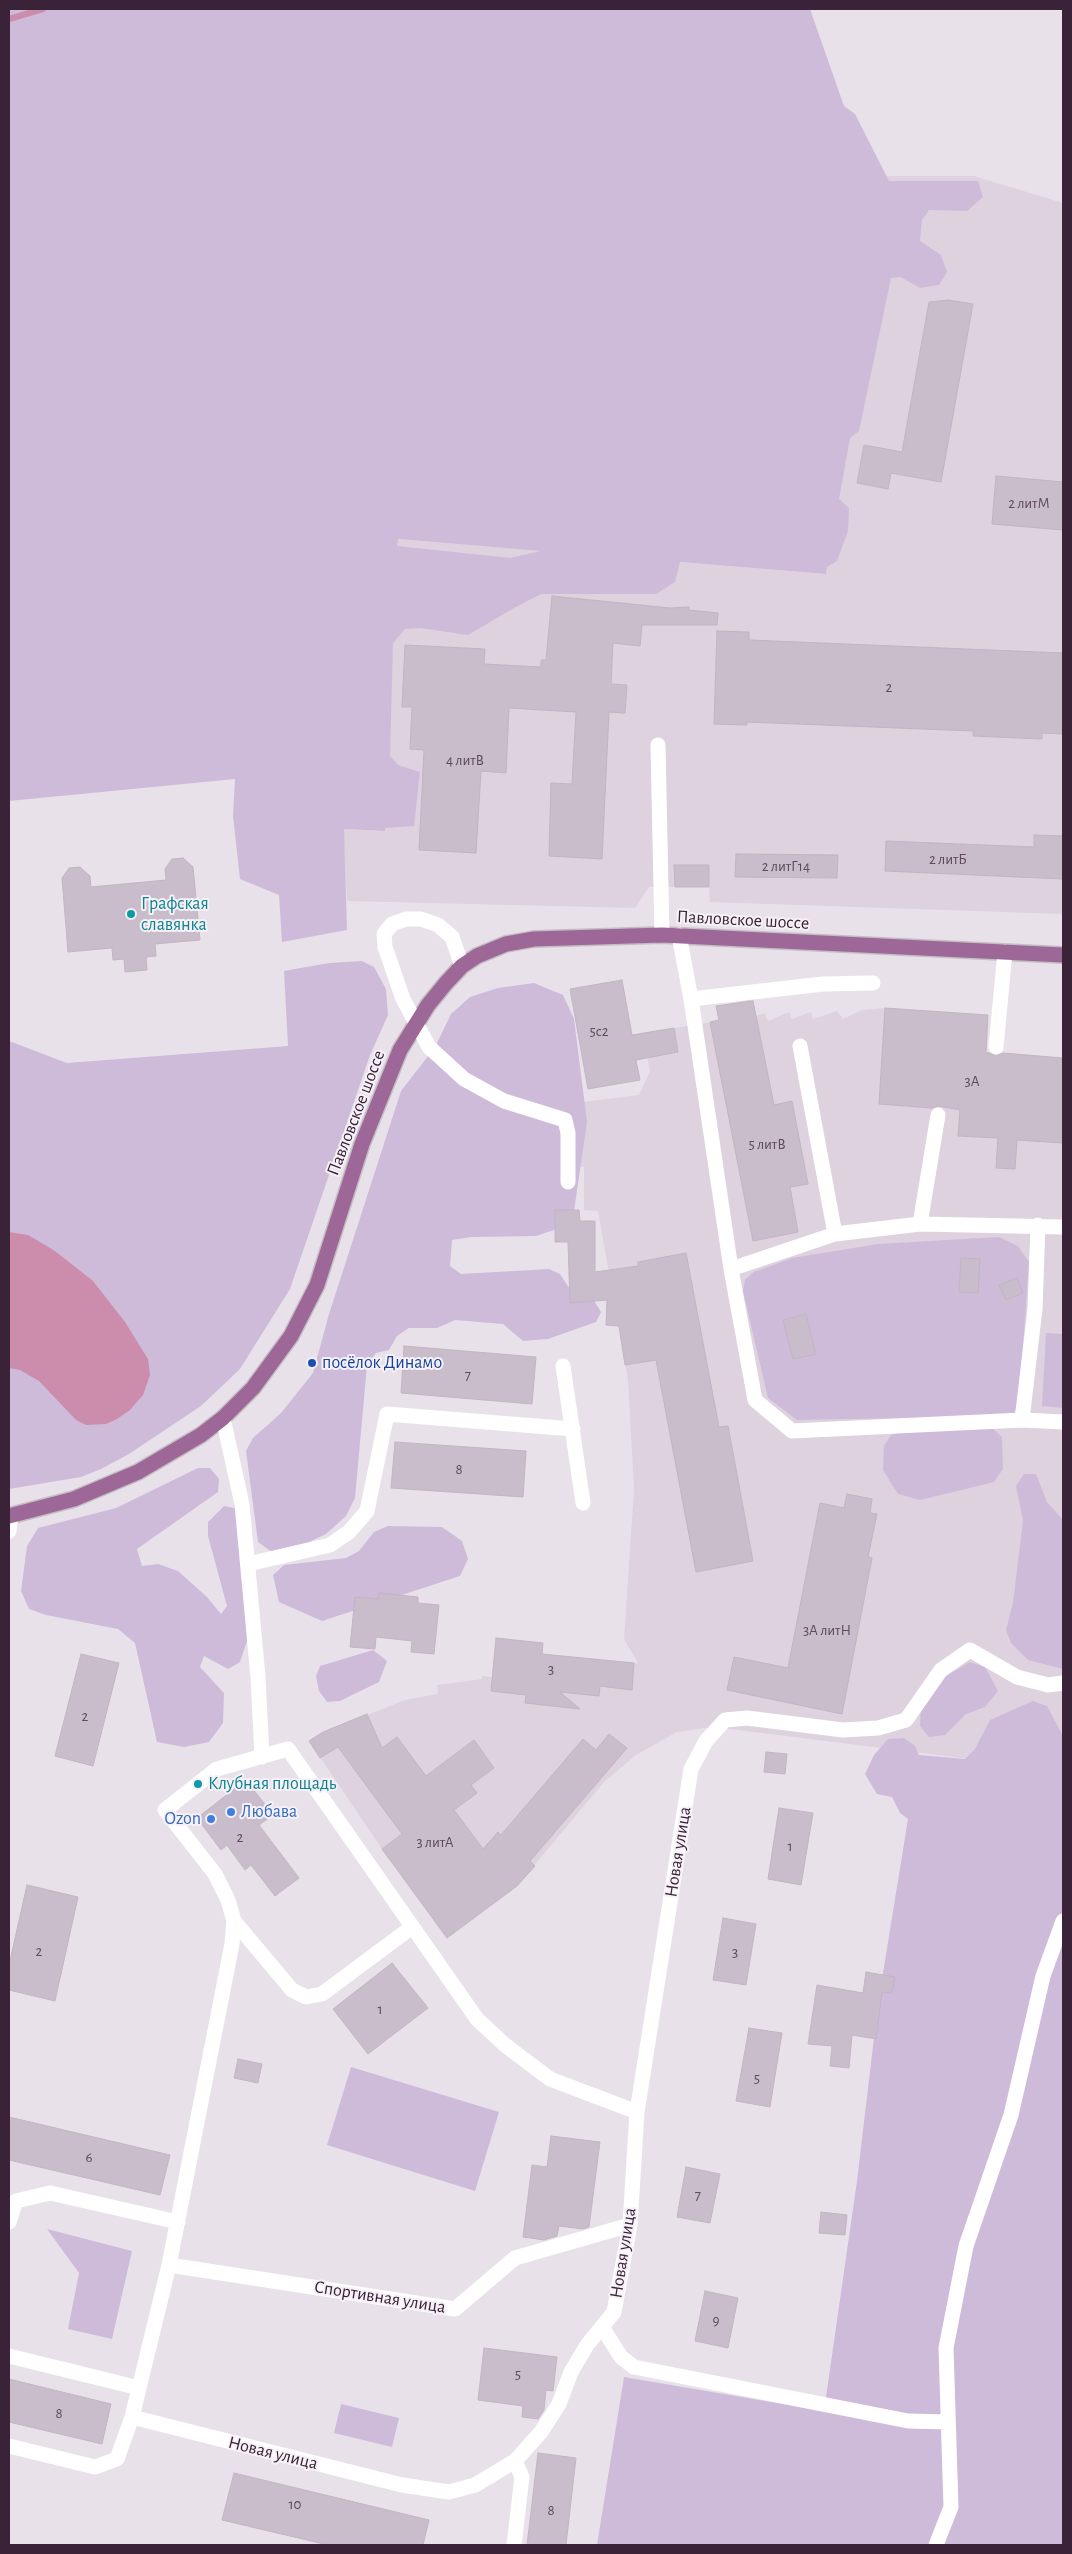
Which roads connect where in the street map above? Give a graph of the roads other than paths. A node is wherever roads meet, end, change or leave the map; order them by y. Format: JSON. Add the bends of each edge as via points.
{"nodes":[{"id":1,"x":658,"y":745,"type":"dead end"},
{"id":2,"x":662,"y":935,"type":"junction"},
{"id":3,"x":680,"y":935,"type":"junction"},
{"id":4,"x":1005,"y":952,"type":"junction"},
{"id":5,"x":1063,"y":955,"type":"edge"},
{"id":6,"x":462,"y":966,"type":"junction"},
{"id":7,"x":873,"y":983,"type":"dead end"},
{"id":8,"x":691,"y":1000,"type":"junction"},
{"id":9,"x":415,"y":1025,"type":"junction"},
{"id":10,"x":800,"y":1046,"type":"dead end"},
{"id":11,"x":996,"y":1047,"type":"dead end"},
{"id":12,"x":938,"y":1115,"type":"dead end"},
{"id":13,"x":568,"y":1182,"type":"dead end"},
{"id":14,"x":920,"y":1224,"type":"junction"},
{"id":15,"x":1038,"y":1225,"type":"junction"},
{"id":16,"x":1063,"y":1227,"type":"edge"},
{"id":17,"x":835,"y":1234,"type":"junction"},
{"id":18,"x":731,"y":1269,"type":"junction"},
{"id":19,"x":563,"y":1366,"type":"dead end"},
{"id":20,"x":223,"y":1418,"type":"junction"},
{"id":21,"x":1022,"y":1420,"type":"junction"},
{"id":22,"x":1063,"y":1422,"type":"edge"},
{"id":23,"x":573,"y":1429,"type":"junction"},
{"id":24,"x":582,"y":1504,"type":"dead end"},
{"id":25,"x":10,"y":1521,"type":"edge"},
{"id":26,"x":248,"y":1564,"type":"junction"},
{"id":27,"x":1063,"y":1684,"type":"edge"},
{"id":28,"x":262,"y":1757,"type":"junction"},
{"id":29,"x":234,"y":1921,"type":"junction"},
{"id":30,"x":1063,"y":1921,"type":"edge"},
{"id":31,"x":412,"y":1927,"type":"junction"},
{"id":32,"x":637,"y":2112,"type":"junction"},
{"id":33,"x":9,"y":2222,"type":"edge"},
{"id":34,"x":178,"y":2222,"type":"junction"},
{"id":35,"x":630,"y":2225,"type":"junction"},
{"id":36,"x":169,"y":2265,"type":"junction"},
{"id":37,"x":602,"y":2327,"type":"junction"},
{"id":38,"x":9,"y":2356,"type":"edge"},
{"id":39,"x":139,"y":2388,"type":"junction"},
{"id":40,"x":132,"y":2417,"type":"junction"},
{"id":41,"x":948,"y":2422,"type":"junction"},
{"id":42,"x":9,"y":2446,"type":"edge"},
{"id":43,"x":515,"y":2461,"type":"junction"},
{"id":44,"x":514,"y":2545,"type":"edge"},
{"id":45,"x":936,"y":2545,"type":"edge"}],
"edges":[{"from":1,"to":2,"type":"street"},
{"from":2,"to":3,"type":"main road","name":"Павловское шоссе"},
{"from":2,"to":6,"type":"main road","name":"Павловское шоссе","via":[[534,939],[506,944]]},
{"from":3,"to":4,"type":"main road","name":"Павловское шоссе"},
{"from":3,"to":8,"type":"street"},
{"from":4,"to":5,"type":"main road","name":"Павловское шоссе"},
{"from":4,"to":11,"type":"street"},
{"from":6,"to":9,"type":"main road","name":"Павловское шоссе"},
{"from":6,"to":9,"type":"street","via":[[452,937],[438,925],[421,919],[406,920],[392,924],[384,934],[403,999]]},
{"from":7,"to":8,"type":"street","via":[[823,984]]},
{"from":8,"to":18,"type":"street"},
{"from":9,"to":13,"type":"street","via":[[429,1047],[464,1079],[504,1101],[565,1120]]},
{"from":9,"to":20,"type":"main road","name":"Павловское шоссе","via":[[380,1094],[317,1285],[291,1336],[253,1388]]},
{"from":10,"to":17,"type":"street"},
{"from":12,"to":14,"type":"street"},
{"from":14,"to":15,"type":"street"},
{"from":14,"to":17,"type":"street"},
{"from":15,"to":16,"type":"street"},
{"from":15,"to":21,"type":"street","via":[[1035,1309]]},
{"from":17,"to":18,"type":"street"},
{"from":18,"to":21,"type":"street","via":[[755,1400],[792,1431]]},
{"from":19,"to":23,"type":"street"},
{"from":20,"to":25,"type":"main road","name":"Павловское шоссе","via":[[201,1435],[138,1472],[74,1500]]},
{"from":20,"to":26,"type":"street","via":[[242,1504]]},
{"from":21,"to":22,"type":"street"},
{"from":23,"to":24,"type":"street"},
{"from":23,"to":26,"type":"street","via":[[387,1414],[367,1511],[349,1532],[330,1545]]},
{"from":26,"to":28,"type":"street"},
{"from":27,"to":32,"type":"street","name":"Новая улица","via":[[1048,1685],[1017,1677],[970,1650],[941,1670],[906,1720],[878,1728],[843,1730],[747,1718],[725,1720],[706,1741],[691,1769]]},
{"from":28,"to":29,"type":"street","via":[[217,1769],[165,1810],[215,1874]]},
{"from":28,"to":31,"type":"street","via":[[288,1749]]},
{"from":29,"to":31,"type":"street","via":[[292,1990],[306,1997],[322,1994]]},
{"from":29,"to":34,"type":"street"},
{"from":30,"to":41,"type":"street","via":[[1043,1976],[1011,2115],[966,2246],[946,2348]]},
{"from":31,"to":32,"type":"street","via":[[477,2019],[504,2044],[550,2079]]},
{"from":32,"to":35,"type":"street","name":"Новая улица"},
{"from":33,"to":34,"type":"street","via":[[16,2201],[50,2193]]},
{"from":34,"to":36,"type":"street"},
{"from":35,"to":36,"type":"street","name":"Спортивная улица","via":[[515,2258],[455,2309]]},
{"from":35,"to":37,"type":"street","name":"Новая улица","via":[[614,2312]]},
{"from":36,"to":39,"type":"street"},
{"from":37,"to":41,"type":"street","via":[[620,2357],[634,2368],[908,2421]]},
{"from":37,"to":43,"type":"street","name":"Новая улица","via":[[579,2358],[559,2404],[541,2432]]},
{"from":38,"to":39,"type":"street"},
{"from":39,"to":40,"type":"street"},
{"from":40,"to":42,"type":"street","via":[[117,2459],[95,2466]]},
{"from":40,"to":43,"type":"street","name":"Новая улица","via":[[402,2485],[449,2492],[475,2485]]},
{"from":41,"to":45,"type":"street","via":[[951,2507]]},
{"from":43,"to":44,"type":"street","via":[[522,2477]]}]}
